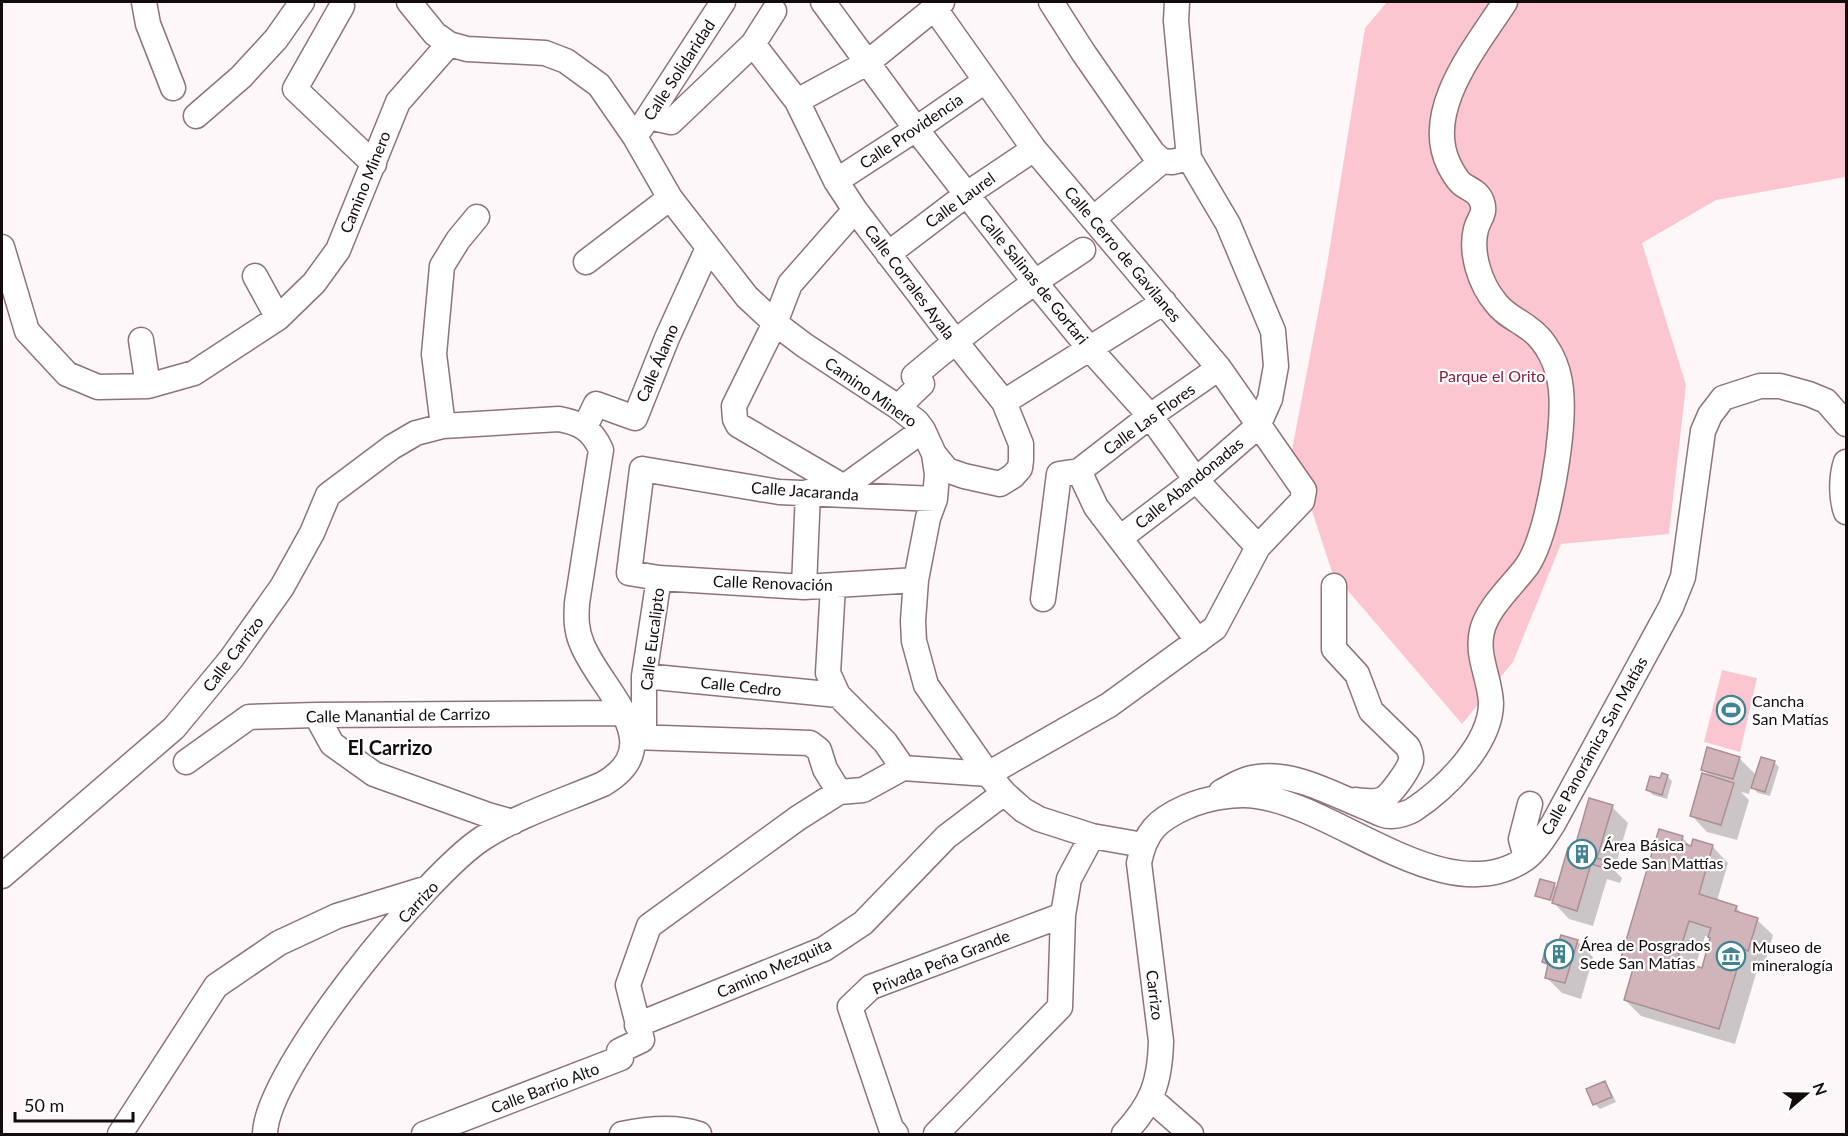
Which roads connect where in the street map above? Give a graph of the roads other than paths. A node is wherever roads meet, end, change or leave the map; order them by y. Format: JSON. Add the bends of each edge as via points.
{"nodes":[{"id":1,"x":302,"y":2,"type":"edge"},
{"id":2,"x":409,"y":2,"type":"edge"},
{"id":3,"x":723,"y":2,"type":"edge"},
{"id":4,"x":823,"y":2,"type":"edge"},
{"id":5,"x":1051,"y":2,"type":"edge"},
{"id":6,"x":1177,"y":2,"type":"edge"},
{"id":7,"x":1505,"y":2,"type":"edge"},
{"id":8,"x":938,"y":5,"type":"edge"},
{"id":9,"x":342,"y":6,"type":"dead end"},
{"id":10,"x":774,"y":11,"type":"dead end"},
{"id":11,"x":146,"y":13,"type":"edge"},
{"id":12,"x":449,"y":44,"type":"junction"},
{"id":13,"x":753,"y":44,"type":"junction"},
{"id":14,"x":867,"y":63,"type":"junction"},
{"id":15,"x":985,"y":81,"type":"junction"},
{"id":16,"x":172,"y":88,"type":"dead end"},
{"id":17,"x":797,"y":101,"type":"junction"},
{"id":18,"x":196,"y":116,"type":"dead end"},
{"id":19,"x":660,"y":120,"type":"junction"},
{"id":20,"x":916,"y":129,"type":"junction"},
{"id":21,"x":635,"y":137,"type":"junction"},
{"id":22,"x":1034,"y":149,"type":"junction"},
{"id":23,"x":1189,"y":158,"type":"junction"},
{"id":24,"x":1162,"y":161,"type":"junction"},
{"id":25,"x":374,"y":164,"type":"junction"},
{"id":26,"x":836,"y":181,"type":"junction"},
{"id":27,"x":967,"y":194,"type":"junction"},
{"id":28,"x":670,"y":198,"type":"junction"},
{"id":29,"x":855,"y":210,"type":"junction"},
{"id":30,"x":477,"y":217,"type":"dead end"},
{"id":31,"x":1093,"y":219,"type":"junction"},
{"id":32,"x":2,"y":247,"type":"edge"},
{"id":33,"x":708,"y":248,"type":"junction"},
{"id":34,"x":1083,"y":250,"type":"dead end"},
{"id":35,"x":888,"y":255,"type":"junction"},
{"id":36,"x":586,"y":262,"type":"dead end"},
{"id":37,"x":255,"y":276,"type":"dead end"},
{"id":38,"x":1034,"y":281,"type":"junction"},
{"id":39,"x":1164,"y":302,"type":"junction"},
{"id":40,"x":278,"y":318,"type":"junction"},
{"id":41,"x":775,"y":323,"type":"junction"},
{"id":42,"x":141,"y":340,"type":"dead end"},
{"id":43,"x":955,"y":341,"type":"junction"},
{"id":44,"x":1089,"y":348,"type":"junction"},
{"id":45,"x":1219,"y":368,"type":"junction"},
{"id":46,"x":148,"y":386,"type":"junction"},
{"id":47,"x":1004,"y":402,"type":"junction"},
{"id":48,"x":898,"y":407,"type":"junction"},
{"id":49,"x":1150,"y":416,"type":"junction"},
{"id":50,"x":1846,"y":424,"type":"edge"},
{"id":51,"x":442,"y":426,"type":"junction"},
{"id":52,"x":1258,"y":426,"type":"junction"},
{"id":53,"x":585,"y":427,"type":"junction"},
{"id":54,"x":923,"y":429,"type":"junction"},
{"id":55,"x":934,"y":454,"type":"junction"},
{"id":56,"x":1846,"y":462,"type":"edge"},
{"id":57,"x":642,"y":469,"type":"joint"},
{"id":58,"x":1079,"y":471,"type":"junction"},
{"id":59,"x":1196,"y":480,"type":"junction"},
{"id":60,"x":808,"y":492,"type":"junction"},
{"id":61,"x":935,"y":499,"type":"junction"},
{"id":62,"x":1846,"y":512,"type":"edge"},
{"id":63,"x":1120,"y":538,"type":"junction"},
{"id":64,"x":1257,"y":547,"type":"junction"},
{"id":65,"x":629,"y":573,"type":"joint"},
{"id":66,"x":659,"y":578,"type":"junction"},
{"id":67,"x":916,"y":579,"type":"junction"},
{"id":68,"x":833,"y":586,"type":"junction"},
{"id":69,"x":1334,"y":586,"type":"dead end"},
{"id":70,"x":804,"y":587,"type":"junction"},
{"id":71,"x":1043,"y":599,"type":"dead end"},
{"id":72,"x":1198,"y":640,"type":"junction"},
{"id":73,"x":645,"y":676,"type":"junction"},
{"id":74,"x":838,"y":695,"type":"junction"},
{"id":75,"x":625,"y":713,"type":"junction"},
{"id":76,"x":316,"y":715,"type":"junction"},
{"id":77,"x":639,"y":737,"type":"junction"},
{"id":78,"x":186,"y":762,"type":"dead end"},
{"id":79,"x":903,"y":768,"type":"junction"},
{"id":80,"x":988,"y":774,"type":"junction"},
{"id":81,"x":838,"y":792,"type":"junction"},
{"id":82,"x":1004,"y":793,"type":"junction"},
{"id":83,"x":1210,"y":799,"type":"junction"},
{"id":84,"x":1346,"y":800,"type":"junction"},
{"id":85,"x":1530,"y":804,"type":"dead end"},
{"id":86,"x":513,"y":822,"type":"junction"},
{"id":87,"x":1092,"y":836,"type":"junction"},
{"id":88,"x":1143,"y":845,"type":"junction"},
{"id":89,"x":1526,"y":858,"type":"junction"},
{"id":90,"x":2,"y":876,"type":"edge"},
{"id":91,"x":430,"y":888,"type":"junction"},
{"id":92,"x":1063,"y":915,"type":"junction"},
{"id":93,"x":637,"y":1025,"type":"junction"},
{"id":94,"x":1151,"y":1099,"type":"junction"},
{"id":95,"x":120,"y":1134,"type":"edge"},
{"id":96,"x":265,"y":1134,"type":"edge"},
{"id":97,"x":424,"y":1134,"type":"edge"},
{"id":98,"x":622,"y":1134,"type":"edge"},
{"id":99,"x":699,"y":1134,"type":"edge"},
{"id":100,"x":896,"y":1134,"type":"edge"},
{"id":101,"x":936,"y":1134,"type":"edge"},
{"id":102,"x":1124,"y":1134,"type":"edge"},
{"id":103,"x":1191,"y":1134,"type":"edge"}],
"edges":[{"from":1,"to":18,"type":"street","via":[[276,39],[241,77]]},
{"from":2,"to":12,"type":"street","via":[[435,34]]},
{"from":3,"to":19,"type":"street","name":"Calle Solidaridad"},
{"from":4,"to":14,"type":"street","name":"Calle Salinas de Gortari"},
{"from":5,"to":24,"type":"street"},
{"from":6,"to":23,"type":"street"},
{"from":7,"to":84,"type":"street","via":[[1445,102],[1442,146],[1461,183],[1475,191],[1482,202],[1484,214],[1476,229],[1475,251],[1486,289],[1508,315],[1541,338],[1554,361],[1561,388],[1550,501],[1528,564],[1484,622],[1479,644],[1491,702],[1487,726],[1476,747],[1448,781],[1410,812],[1390,817]]},
{"from":8,"to":14,"type":"street"},
{"from":8,"to":15,"type":"street","name":"Calle Cerro de Gavilanes"},
{"from":9,"to":25,"type":"street","via":[[295,89]]},
{"from":10,"to":13,"type":"street"},
{"from":11,"to":16,"type":"street"},
{"from":12,"to":21,"type":"street","name":"Camino Minero","via":[[467,49],[545,53],[566,61],[600,85]]},
{"from":12,"to":25,"type":"street","name":"Camino Minero","via":[[398,102]]},
{"from":13,"to":17,"type":"street","name":"Calle Corrales Ayala"},
{"from":13,"to":19,"type":"street"},
{"from":14,"to":17,"type":"street"},
{"from":14,"to":20,"type":"street","name":"Calle Salinas de Gortari"},
{"from":15,"to":20,"type":"street","name":"Calle Providencia"},
{"from":15,"to":22,"type":"street","name":"Calle Cerro de Gavilanes"},
{"from":17,"to":26,"type":"street","name":"Calle Corrales Ayala"},
{"from":19,"to":21,"type":"street","name":"Calle Solidaridad"},
{"from":20,"to":26,"type":"street","name":"Calle Providencia"},
{"from":20,"to":27,"type":"street","name":"Calle Salinas de Gortari"},
{"from":21,"to":28,"type":"street","name":"Camino Minero"},
{"from":22,"to":27,"type":"street","name":"Calle Laurel"},
{"from":22,"to":31,"type":"street","name":"Calle Cerro de Gavilanes"},
{"from":23,"to":24,"type":"street"},
{"from":23,"to":52,"type":"street","via":[[1228,224],[1273,331],[1276,366],[1270,399]]},
{"from":24,"to":31,"type":"street"},
{"from":25,"to":40,"type":"street","name":"Camino Minero","via":[[338,250],[314,283]]},
{"from":26,"to":29,"type":"street","name":"Calle Corrales Ayala"},
{"from":27,"to":35,"type":"street","name":"Calle Laurel"},
{"from":27,"to":38,"type":"street","name":"Calle Salinas de Gortari"},
{"from":28,"to":33,"type":"street","name":"Camino Minero"},
{"from":28,"to":36,"type":"street"},
{"from":29,"to":35,"type":"street","name":"Calle Corrales Ayala"},
{"from":29,"to":41,"type":"street","via":[[790,284]]},
{"from":30,"to":51,"type":"street","via":[[442,266],[434,354]]},
{"from":31,"to":39,"type":"street","name":"Calle Cerro de Gavilanes"},
{"from":32,"to":46,"type":"street","name":"Camino Minero","via":[[27,331],[67,374],[98,387]]},
{"from":33,"to":41,"type":"street","name":"Camino Minero","via":[[747,297]]},
{"from":33,"to":53,"type":"street","name":"Calle Álamo","via":[[635,418],[596,404]]},
{"from":34,"to":38,"type":"street"},
{"from":35,"to":43,"type":"street","name":"Calle Corrales Ayala"},
{"from":37,"to":40,"type":"street"},
{"from":38,"to":43,"type":"street"},
{"from":38,"to":44,"type":"street","name":"Calle Salinas de Gortari"},
{"from":39,"to":44,"type":"street"},
{"from":39,"to":45,"type":"street","name":"Calle Cerro de Gavilanes"},
{"from":40,"to":46,"type":"street","name":"Camino Minero","via":[[194,373]]},
{"from":41,"to":48,"type":"street","name":"Camino Minero"},
{"from":41,"to":54,"type":"street","name":"Calle Jacaranda","via":[[734,406],[738,425],[844,487]]},
{"from":42,"to":46,"type":"street"},
{"from":43,"to":47,"type":"street","name":"Calle Corrales Ayala"},
{"from":43,"to":48,"type":"street","via":[[914,376],[922,384]]},
{"from":44,"to":47,"type":"street"},
{"from":44,"to":49,"type":"street","name":"Calle Salinas de Gortari"},
{"from":45,"to":49,"type":"street","name":"Calle Las Flores"},
{"from":45,"to":52,"type":"street","name":"Calle Cerro de Gavilanes"},
{"from":47,"to":55,"type":"street","name":"Calle Corrales Ayala","via":[[1021,444],[1020,468],[1013,476],[1000,484],[964,477],[947,470]]},
{"from":48,"to":54,"type":"street","name":"Camino Minero"},
{"from":49,"to":58,"type":"street","name":"Calle Las Flores"},
{"from":49,"to":59,"type":"street","name":"Calle Salinas de Gortari"},
{"from":50,"to":89,"type":"street","name":"Calle Panorámica San Matías","via":[[1826,401],[1779,386],[1760,386],[1723,398],[1710,415],[1703,431],[1683,577],[1671,607],[1553,824]]},
{"from":51,"to":53,"type":"street","name":"Calle Carrizo","via":[[559,419]]},
{"from":51,"to":90,"type":"street","name":"Calle Carrizo","via":[[403,439],[328,495],[282,587],[231,659],[174,728]]},
{"from":52,"to":59,"type":"street","name":"Calle Abandonadas"},
{"from":52,"to":64,"type":"street","name":"Calle Cerro de Gavilanes","via":[[1304,490],[1302,501]]},
{"from":53,"to":75,"type":"street","via":[[601,450],[576,624],[590,660]]},
{"from":54,"to":55,"type":"street","name":"Camino Minero"},
{"from":55,"to":61,"type":"street","name":"Camino Minero"},
{"from":56,"to":62,"type":"street"},
{"from":57,"to":60,"type":"street","name":"Calle Jacaranda","via":[[747,488]]},
{"from":57,"to":65,"type":"street","name":"Calle Eucalipto"},
{"from":58,"to":63,"type":"street","via":[[1096,507]]},
{"from":58,"to":71,"type":"street","name":"Calle Las Flores","via":[[1059,474]]},
{"from":59,"to":63,"type":"street","name":"Calle Abandonadas"},
{"from":59,"to":64,"type":"street","name":"Calle Salinas de Gortari"},
{"from":60,"to":61,"type":"street","name":"Calle Jacaranda"},
{"from":60,"to":70,"type":"street"},
{"from":61,"to":67,"type":"street","name":"Camino Minero"},
{"from":63,"to":72,"type":"street"},
{"from":64,"to":72,"type":"street","via":[[1215,628]]},
{"from":65,"to":66,"type":"street","name":"Calle Renovación"},
{"from":66,"to":70,"type":"street","name":"Calle Renovación"},
{"from":66,"to":73,"type":"street","name":"Calle Eucalipto"},
{"from":67,"to":68,"type":"street","name":"Calle Renovación"},
{"from":67,"to":80,"type":"street","name":"Camino Minero","via":[[914,641],[926,685]]},
{"from":68,"to":70,"type":"street","name":"Calle Renovación"},
{"from":68,"to":74,"type":"street","via":[[828,673]]},
{"from":69,"to":84,"type":"street","via":[[1334,649],[1357,674],[1371,711],[1408,747],[1411,755],[1411,762],[1383,800]]},
{"from":72,"to":80,"type":"street","via":[[1109,705]]},
{"from":73,"to":74,"type":"street","name":"Calle Cedro"},
{"from":73,"to":77,"type":"street","name":"Calle Eucalipto"},
{"from":74,"to":79,"type":"street","via":[[885,742]]},
{"from":75,"to":76,"type":"street","name":"Calle Manantial de Carrizo"},
{"from":75,"to":77,"type":"street"},
{"from":76,"to":78,"type":"street","name":"Calle Manantial de Carrizo","via":[[249,717]]},
{"from":76,"to":86,"type":"street","via":[[332,744],[374,774]]},
{"from":77,"to":81,"type":"street","via":[[810,742],[819,750]]},
{"from":77,"to":86,"type":"street","name":"Carrizo","via":[[616,776]]},
{"from":79,"to":80,"type":"street"},
{"from":79,"to":81,"type":"street","via":[[863,790]]},
{"from":80,"to":82,"type":"street","name":"Camino Minero"},
{"from":81,"to":93,"type":"street","via":[[650,926],[628,985]]},
{"from":82,"to":87,"type":"street","name":"Camino Minero","via":[[1039,819]]},
{"from":82,"to":93,"type":"street","name":"Camino Mezquita","via":[[946,837],[863,923],[824,949]]},
{"from":83,"to":84,"type":"street","via":[[1256,777],[1283,777]]},
{"from":83,"to":88,"type":"street","name":"Calle Panorámica San Matías","via":[[1169,814],[1152,828]]},
{"from":83,"to":89,"type":"street","name":"Calle Panorámica San Matías","via":[[1255,795],[1275,799],[1435,869],[1456,874],[1493,874]]},
{"from":85,"to":89,"type":"street","via":[[1521,839]]},
{"from":86,"to":91,"type":"street","name":"Carrizo","via":[[462,854]]},
{"from":87,"to":88,"type":"street","name":"Camino Minero"},
{"from":87,"to":92,"type":"street","via":[[1068,879]]},
{"from":88,"to":94,"type":"street","name":"Carrizo","via":[[1140,882],[1161,1041]]},
{"from":91,"to":95,"type":"street","via":[[338,916],[279,943],[216,986]]},
{"from":91,"to":96,"type":"street","name":"Carrizo","via":[[345,986],[295,1059],[268,1110]]},
{"from":92,"to":100,"type":"street","name":"Privada Peña Grande","via":[[871,987],[850,1007]]},
{"from":92,"to":101,"type":"street","via":[[1060,1007]]},
{"from":93,"to":97,"type":"street","name":"Calle Barrio Alto","via":[[642,1040],[619,1051],[621,1058]]},
{"from":94,"to":102,"type":"street","name":"Carrizo","via":[[1141,1117]]},
{"from":94,"to":103,"type":"street"},
{"from":98,"to":99,"type":"street","via":[[659,1130]]}]}
